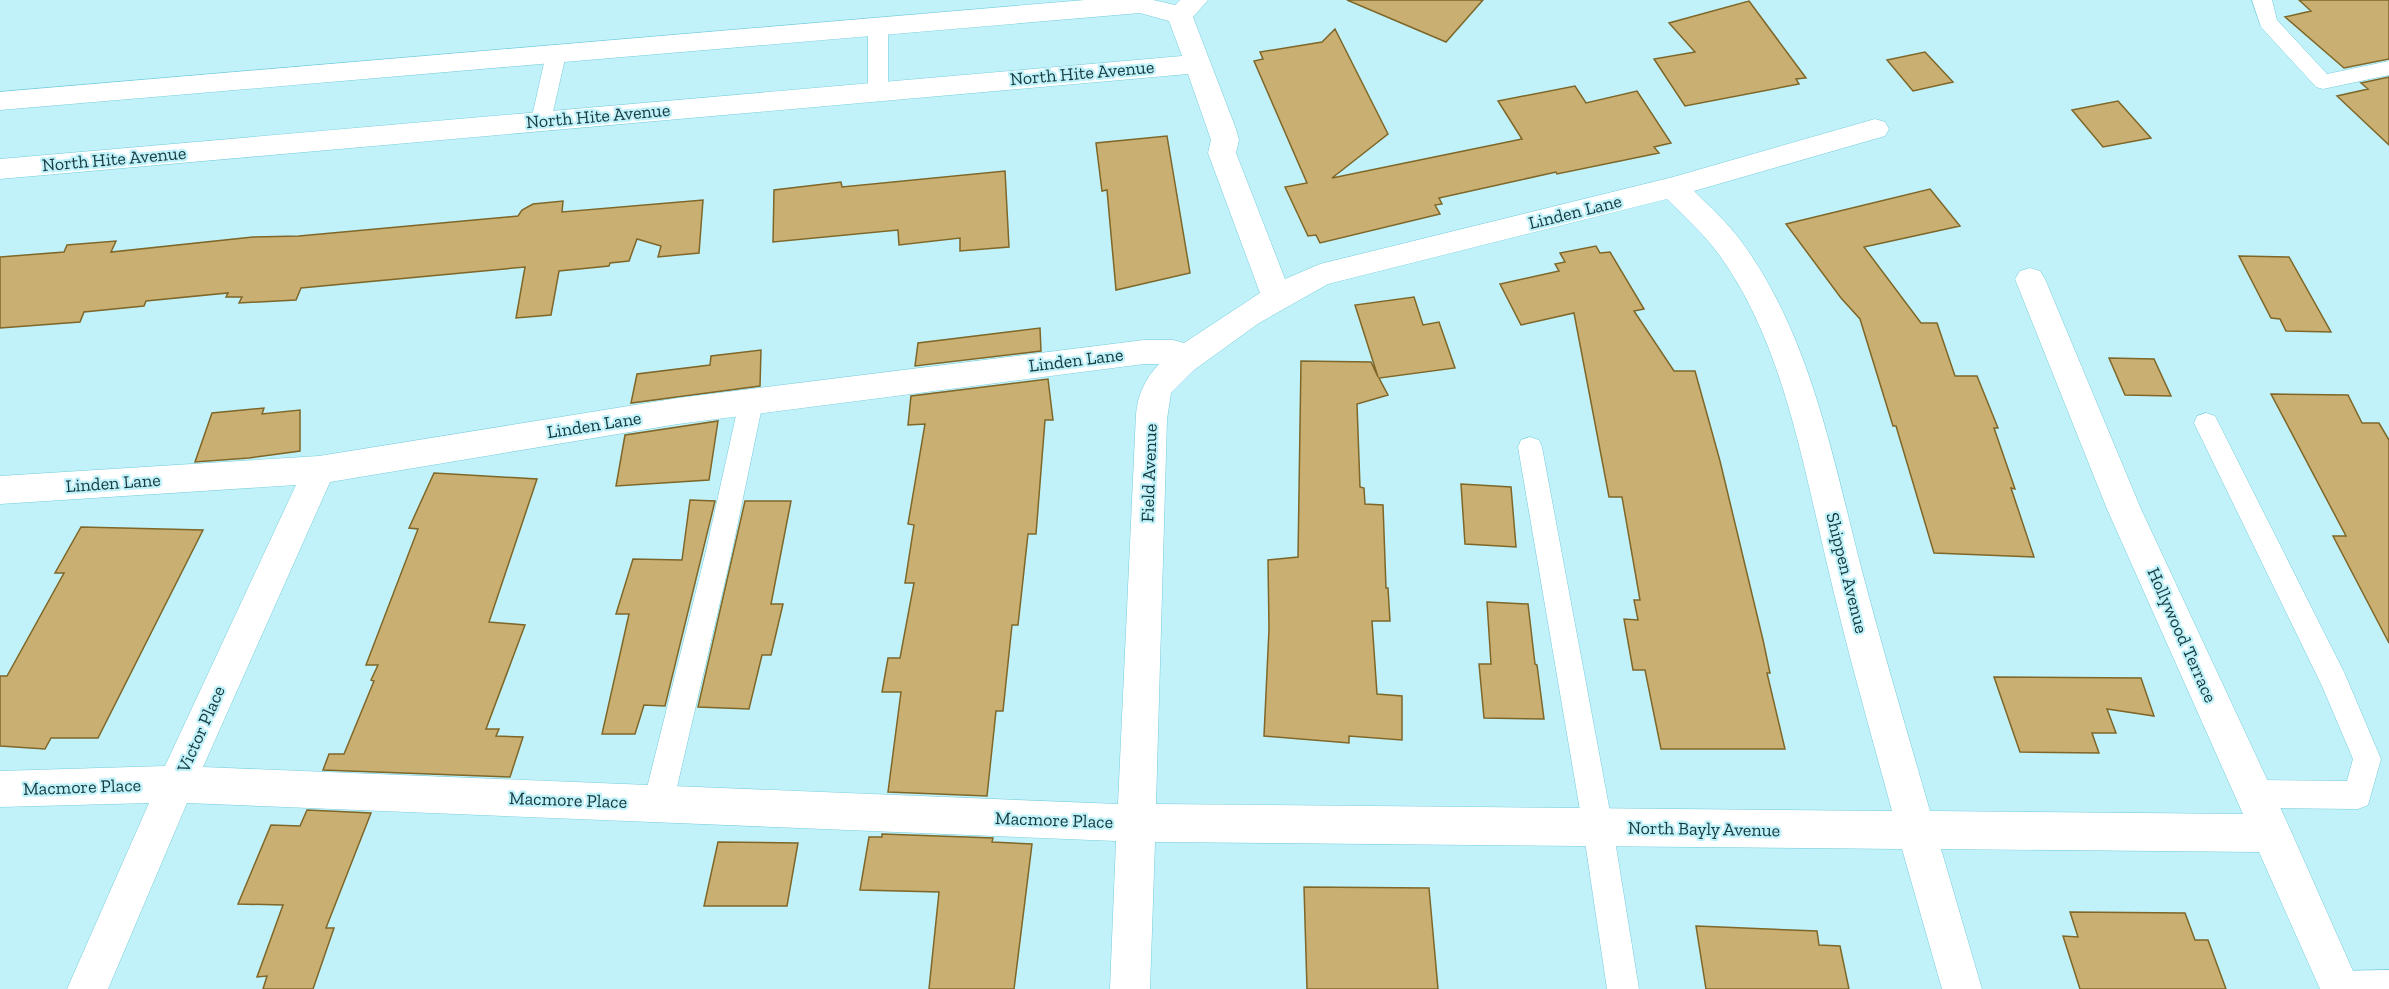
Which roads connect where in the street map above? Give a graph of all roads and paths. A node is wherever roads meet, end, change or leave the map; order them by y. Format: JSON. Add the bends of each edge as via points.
{"nodes":[{"id":1,"x":2262,"y":0,"type":"edge"},
{"id":2,"x":879,"y":26,"type":"junction"},
{"id":3,"x":1189,"y":28,"type":"edge"},
{"id":4,"x":556,"y":54,"type":"junction"},
{"id":5,"x":2389,"y":68,"type":"edge"},
{"id":6,"x":878,"y":91,"type":"junction"},
{"id":7,"x":0,"y":101,"type":"edge"},
{"id":8,"x":541,"y":121,"type":"junction"},
{"id":9,"x":1875,"y":129,"type":"dead end"},
{"id":10,"x":0,"y":169,"type":"edge"},
{"id":11,"x":1673,"y":187,"type":"junction"},
{"id":12,"x":2030,"y":279,"type":"dead end"},
{"id":13,"x":1277,"y":297,"type":"junction"},
{"id":14,"x":1186,"y":360,"type":"junction"},
{"id":15,"x":751,"y":402,"type":"junction"},
{"id":16,"x":2206,"y":423,"type":"dead end"},
{"id":17,"x":1530,"y":447,"type":"dead end"},
{"id":18,"x":318,"y":470,"type":"junction"},
{"id":19,"x":0,"y":490,"type":"edge"},
{"id":20,"x":176,"y":784,"type":"junction"},
{"id":21,"x":0,"y":789,"type":"edge"},
{"id":22,"x":2254,"y":794,"type":"junction"},
{"id":23,"x":658,"y":804,"type":"junction"},
{"id":24,"x":1136,"y":824,"type":"junction"},
{"id":25,"x":1599,"y":828,"type":"junction"},
{"id":26,"x":1916,"y":831,"type":"junction"},
{"id":27,"x":2272,"y":833,"type":"junction"},
{"id":28,"x":2389,"y":986,"type":"edge"},
{"id":29,"x":2341,"y":988,"type":"edge"},
{"id":30,"x":87,"y":989,"type":"edge"},
{"id":31,"x":1130,"y":989,"type":"edge"},
{"id":32,"x":1623,"y":989,"type":"edge"},
{"id":33,"x":1962,"y":989,"type":"edge"}],
"edges":[{"from":1,"to":5,"type":"lane","via":[[2268,22],[2323,82]]},
{"from":2,"to":3,"type":"street","via":[[1140,5]]},
{"from":2,"to":4,"type":"street"},
{"from":2,"to":6,"type":"lane"},
{"from":3,"to":6,"type":"street","name":"North Hite Avenue"},
{"from":3,"to":13,"type":"street","via":[[1225,140],[1222,153]]},
{"from":4,"to":7,"type":"street"},
{"from":4,"to":8,"type":"lane"},
{"from":6,"to":8,"type":"street","name":"North Hite Avenue"},
{"from":8,"to":10,"type":"street","name":"North Hite Avenue"},
{"from":9,"to":11,"type":"street","name":"Linden Lane"},
{"from":11,"to":13,"type":"street","name":"Linden Lane","via":[[1320,275]]},
{"from":11,"to":26,"type":"street","name":"Shippen Avenue","via":[[1737,256],[1767,307],[1788,361]]},
{"from":12,"to":22,"type":"street","name":"Hollywood Terrace","via":[[2124,509]]},
{"from":13,"to":14,"type":"street","name":"Field Avenue"},
{"from":14,"to":15,"type":"street","name":"Linden Lane","via":[[1173,352],[1144,352]]},
{"from":14,"to":24,"type":"street","name":"Field Avenue","via":[[1160,384],[1150,419]]},
{"from":15,"to":18,"type":"street","name":"Linden Lane"},
{"from":15,"to":23,"type":"lane"},
{"from":16,"to":22,"type":"lane","via":[[2334,681],[2367,759],[2358,795]]},
{"from":17,"to":25,"type":"lane"},
{"from":18,"to":19,"type":"street","name":"Linden Lane"},
{"from":18,"to":20,"type":"street","name":"Victor Place"},
{"from":20,"to":21,"type":"street","name":"Macmore Place"},
{"from":20,"to":23,"type":"street","name":"Macmore Place"},
{"from":20,"to":30,"type":"street","name":"Victor Place"},
{"from":22,"to":27,"type":"street","name":"Hollywood Terrace"},
{"from":23,"to":24,"type":"street","name":"Macmore Place"},
{"from":24,"to":25,"type":"street","name":"North Bayly Avenue"},
{"from":24,"to":31,"type":"street","name":"Field Avenue"},
{"from":25,"to":26,"type":"street","name":"North Bayly Avenue"},
{"from":25,"to":32,"type":"lane"},
{"from":26,"to":27,"type":"street","name":"North Bayly Avenue"},
{"from":26,"to":33,"type":"street","name":"Shippen Avenue"},
{"from":27,"to":29,"type":"street","name":"Hollywood Terrace"},
{"from":28,"to":29,"type":"lane"}]}
